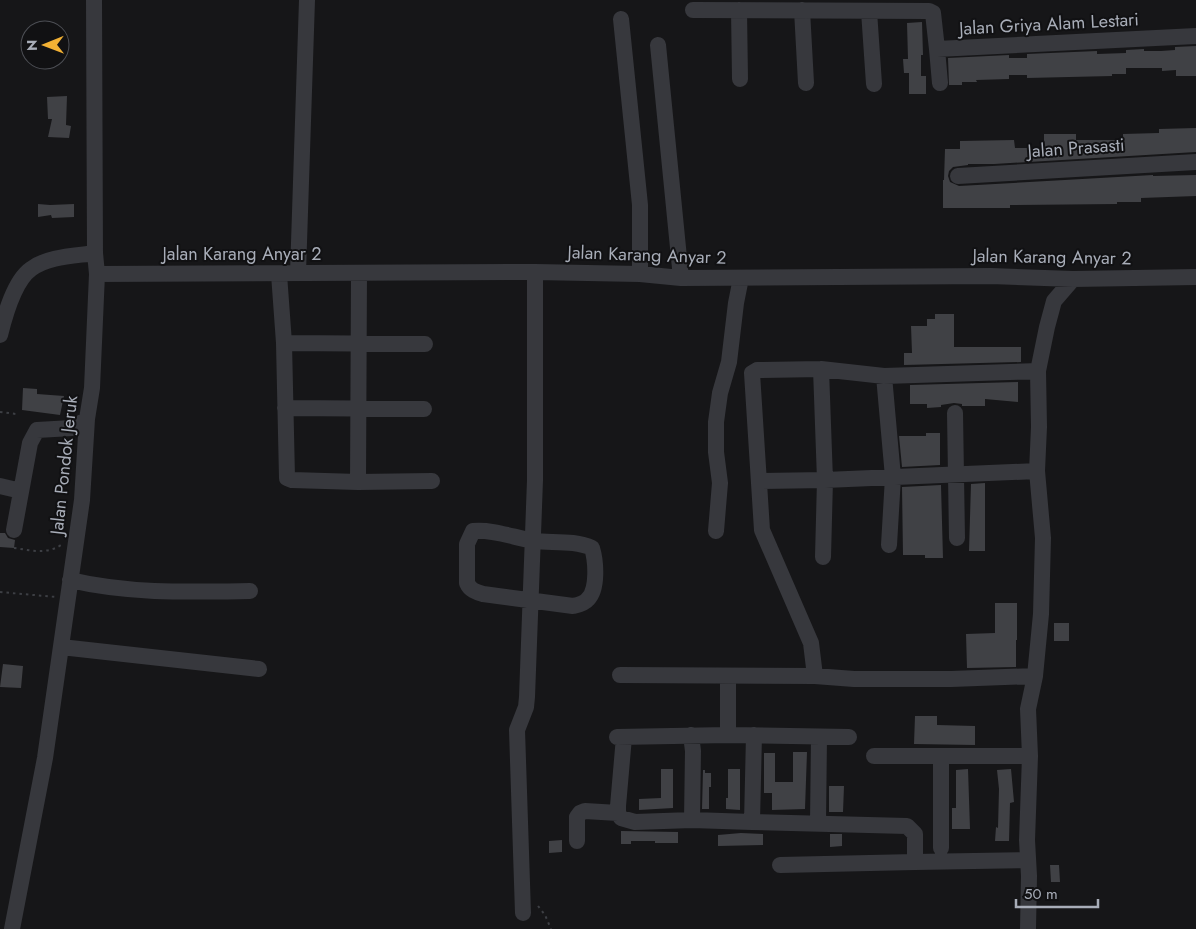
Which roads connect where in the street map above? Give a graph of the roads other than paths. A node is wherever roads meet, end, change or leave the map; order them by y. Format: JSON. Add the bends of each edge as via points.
{"nodes":[{"id":1,"x":94,"y":0,"type":"edge"},
{"id":2,"x":307,"y":0,"type":"edge"},
{"id":3,"x":693,"y":10,"type":"dead end"},
{"id":4,"x":739,"y":10,"type":"junction"},
{"id":5,"x":802,"y":10,"type":"junction"},
{"id":6,"x":869,"y":11,"type":"junction"},
{"id":7,"x":621,"y":19,"type":"dead end"},
{"id":8,"x":1196,"y":36,"type":"edge"},
{"id":9,"x":658,"y":45,"type":"dead end"},
{"id":10,"x":937,"y":49,"type":"junction"},
{"id":11,"x":740,"y":79,"type":"dead end"},
{"id":12,"x":940,"y":82,"type":"dead end"},
{"id":13,"x":806,"y":83,"type":"dead end"},
{"id":14,"x":874,"y":84,"type":"dead end"},
{"id":15,"x":1196,"y":162,"type":"edge"},
{"id":16,"x":958,"y":176,"type":"dead end"},
{"id":17,"x":95,"y":253,"type":"junction"},
{"id":18,"x":535,"y":272,"type":"junction"},
{"id":19,"x":298,"y":273,"type":"junction"},
{"id":20,"x":359,"y":273,"type":"junction"},
{"id":21,"x":97,"y":274,"type":"junction"},
{"id":22,"x":279,"y":274,"type":"junction"},
{"id":23,"x":640,"y":274,"type":"junction"},
{"id":24,"x":1196,"y":277,"type":"edge"},
{"id":25,"x":681,"y":278,"type":"junction"},
{"id":26,"x":741,"y":278,"type":"junction"},
{"id":27,"x":1073,"y":279,"type":"junction"},
{"id":28,"x":0,"y":335,"type":"edge"},
{"id":29,"x":284,"y":343,"type":"junction"},
{"id":30,"x":359,"y":344,"type":"junction"},
{"id":31,"x":424,"y":344,"type":"dead end"},
{"id":32,"x":821,"y":369,"type":"junction"},
{"id":33,"x":1038,"y":371,"type":"junction"},
{"id":34,"x":884,"y":376,"type":"junction"},
{"id":35,"x":285,"y":408,"type":"junction"},
{"id":36,"x":358,"y":409,"type":"junction"},
{"id":37,"x":424,"y":409,"type":"dead end"},
{"id":38,"x":955,"y":414,"type":"dead end"},
{"id":39,"x":88,"y":420,"type":"junction"},
{"id":40,"x":1037,"y":471,"type":"junction"},
{"id":41,"x":956,"y":474,"type":"junction"},
{"id":42,"x":893,"y":477,"type":"junction"},
{"id":43,"x":825,"y":480,"type":"junction"},
{"id":44,"x":432,"y":481,"type":"dead end"},
{"id":45,"x":358,"y":482,"type":"junction"},
{"id":46,"x":759,"y":482,"type":"junction"},
{"id":47,"x":0,"y":486,"type":"edge"},
{"id":48,"x":21,"y":491,"type":"junction"},
{"id":49,"x":14,"y":530,"type":"dead end"},
{"id":50,"x":716,"y":531,"type":"dead end"},
{"id":51,"x":957,"y":538,"type":"dead end"},
{"id":52,"x":534,"y":541,"type":"junction"},
{"id":53,"x":889,"y":545,"type":"dead end"},
{"id":54,"x":823,"y":557,"type":"dead end"},
{"id":55,"x":70,"y":580,"type":"junction"},
{"id":56,"x":250,"y":591,"type":"dead end"},
{"id":57,"x":531,"y":600,"type":"junction"},
{"id":58,"x":61,"y":647,"type":"junction"},
{"id":59,"x":259,"y":669,"type":"dead end"},
{"id":60,"x":620,"y":676,"type":"dead end"},
{"id":61,"x":728,"y":676,"type":"junction"},
{"id":62,"x":815,"y":676,"type":"junction"},
{"id":63,"x":1034,"y":676,"type":"junction"},
{"id":64,"x":691,"y":735,"type":"junction"},
{"id":65,"x":728,"y":735,"type":"junction"},
{"id":66,"x":754,"y":735,"type":"junction"},
{"id":67,"x":819,"y":737,"type":"junction"},
{"id":68,"x":849,"y":737,"type":"dead end"},
{"id":69,"x":874,"y":756,"type":"dead end"},
{"id":70,"x":941,"y":756,"type":"junction"},
{"id":71,"x":1030,"y":756,"type":"junction"},
{"id":72,"x":618,"y":813,"type":"junction"},
{"id":73,"x":692,"y":820,"type":"junction"},
{"id":74,"x":752,"y":822,"type":"junction"},
{"id":75,"x":818,"y":823,"type":"junction"},
{"id":76,"x":577,"y":841,"type":"dead end"},
{"id":77,"x":941,"y":848,"type":"dead end"},
{"id":78,"x":1028,"y":860,"type":"junction"},
{"id":79,"x":916,"y":862,"type":"junction"},
{"id":80,"x":780,"y":865,"type":"dead end"},
{"id":81,"x":530,"y":909,"type":"road end"},
{"id":82,"x":12,"y":929,"type":"edge"},
{"id":83,"x":1028,"y":929,"type":"edge"}],
"edges":[{"from":1,"to":17,"type":"street","name":"Jalan Pondok Jeruk"},
{"from":2,"to":19,"type":"street"},
{"from":3,"to":4,"type":"street"},
{"from":4,"to":5,"type":"street"},
{"from":4,"to":11,"type":"street"},
{"from":5,"to":6,"type":"street"},
{"from":5,"to":13,"type":"street"},
{"from":6,"to":10,"type":"street","via":[[932,11]]},
{"from":6,"to":14,"type":"street"},
{"from":7,"to":23,"type":"street","via":[[640,205]]},
{"from":8,"to":10,"type":"street","name":"Jalan Griya Alam Lestari"},
{"from":9,"to":25,"type":"street"},
{"from":10,"to":12,"type":"street","name":"Jalan Griya Alam Lestari"},
{"from":15,"to":16,"type":"street","name":"Jalan Prasasti"},
{"from":17,"to":21,"type":"street","name":"Jalan Pondok Jeruk"},
{"from":17,"to":28,"type":"street","via":[[50,260],[30,269],[17,286]]},
{"from":18,"to":20,"type":"street","name":"Jalan Karang Anyar 2"},
{"from":18,"to":23,"type":"street","name":"Jalan Karang Anyar 2"},
{"from":18,"to":52,"type":"street"},
{"from":19,"to":20,"type":"street","name":"Jalan Karang Anyar 2"},
{"from":19,"to":22,"type":"street","name":"Jalan Karang Anyar 2"},
{"from":20,"to":30,"type":"street"},
{"from":21,"to":22,"type":"street","name":"Jalan Karang Anyar 2"},
{"from":21,"to":39,"type":"street","name":"Jalan Pondok Jeruk"},
{"from":22,"to":29,"type":"street"},
{"from":23,"to":25,"type":"street","name":"Jalan Karang Anyar 2"},
{"from":24,"to":27,"type":"street","name":"Jalan Karang Anyar 2"},
{"from":25,"to":26,"type":"street","name":"Jalan Karang Anyar 2"},
{"from":26,"to":27,"type":"street","name":"Jalan Karang Anyar 2","via":[[991,276]]},
{"from":26,"to":50,"type":"street","via":[[729,362],[716,422],[720,482]]},
{"from":27,"to":33,"type":"street","via":[[1054,301]]},
{"from":29,"to":30,"type":"street"},
{"from":29,"to":35,"type":"street"},
{"from":30,"to":31,"type":"street"},
{"from":30,"to":36,"type":"street"},
{"from":32,"to":34,"type":"street"},
{"from":32,"to":43,"type":"street"},
{"from":32,"to":46,"type":"street","via":[[757,370],[752,373]]},
{"from":33,"to":34,"type":"street"},
{"from":33,"to":40,"type":"street"},
{"from":34,"to":42,"type":"street"},
{"from":35,"to":36,"type":"street"},
{"from":35,"to":45,"type":"street","via":[[287,478]]},
{"from":36,"to":37,"type":"street"},
{"from":36,"to":45,"type":"street"},
{"from":38,"to":41,"type":"street"},
{"from":39,"to":48,"type":"street","via":[[72,428],[36,430],[30,443]]},
{"from":39,"to":55,"type":"street","name":"Jalan Pondok Jeruk","via":[[82,500]]},
{"from":40,"to":41,"type":"street"},
{"from":40,"to":63,"type":"street","via":[[1043,538],[1041,614]]},
{"from":41,"to":42,"type":"street"},
{"from":41,"to":51,"type":"street"},
{"from":42,"to":43,"type":"street"},
{"from":42,"to":53,"type":"street"},
{"from":43,"to":46,"type":"street"},
{"from":43,"to":54,"type":"street"},
{"from":44,"to":45,"type":"street"},
{"from":46,"to":62,"type":"street","via":[[762,530],[811,643]]},
{"from":47,"to":48,"type":"street"},
{"from":48,"to":49,"type":"street"},
{"from":52,"to":57,"type":"street"},
{"from":52,"to":57,"type":"street","via":[[588,546],[592,548],[596,569],[591,595],[583,603],[573,606]]},
{"from":52,"to":57,"type":"street","via":[[479,531],[473,532],[467,544],[469,588],[483,594]]},
{"from":55,"to":56,"type":"street","via":[[97,586],[166,592]]},
{"from":55,"to":58,"type":"street","name":"Jalan Pondok Jeruk"},
{"from":57,"to":81,"type":"street","via":[[527,697],[518,730]]},
{"from":58,"to":59,"type":"street"},
{"from":58,"to":82,"type":"street","name":"Jalan Pondok Jeruk","via":[[45,758]]},
{"from":60,"to":61,"type":"street"},
{"from":61,"to":62,"type":"street"},
{"from":61,"to":65,"type":"street"},
{"from":62,"to":63,"type":"street","via":[[951,679]]},
{"from":63,"to":71,"type":"street","via":[[1028,709]]},
{"from":64,"to":65,"type":"street"},
{"from":64,"to":72,"type":"street","via":[[621,737]]},
{"from":64,"to":73,"type":"street"},
{"from":65,"to":66,"type":"street"},
{"from":66,"to":67,"type":"street"},
{"from":66,"to":74,"type":"street"},
{"from":67,"to":68,"type":"street"},
{"from":67,"to":75,"type":"street"},
{"from":69,"to":70,"type":"street"},
{"from":70,"to":71,"type":"street"},
{"from":70,"to":77,"type":"street"},
{"from":71,"to":78,"type":"street"},
{"from":72,"to":73,"type":"street","via":[[621,818],[635,822]]},
{"from":72,"to":76,"type":"street","via":[[580,812]]},
{"from":73,"to":74,"type":"street"},
{"from":74,"to":75,"type":"street"},
{"from":75,"to":79,"type":"street","via":[[907,826],[915,834]]},
{"from":78,"to":79,"type":"street"},
{"from":78,"to":83,"type":"street"},
{"from":79,"to":80,"type":"street"}]}
